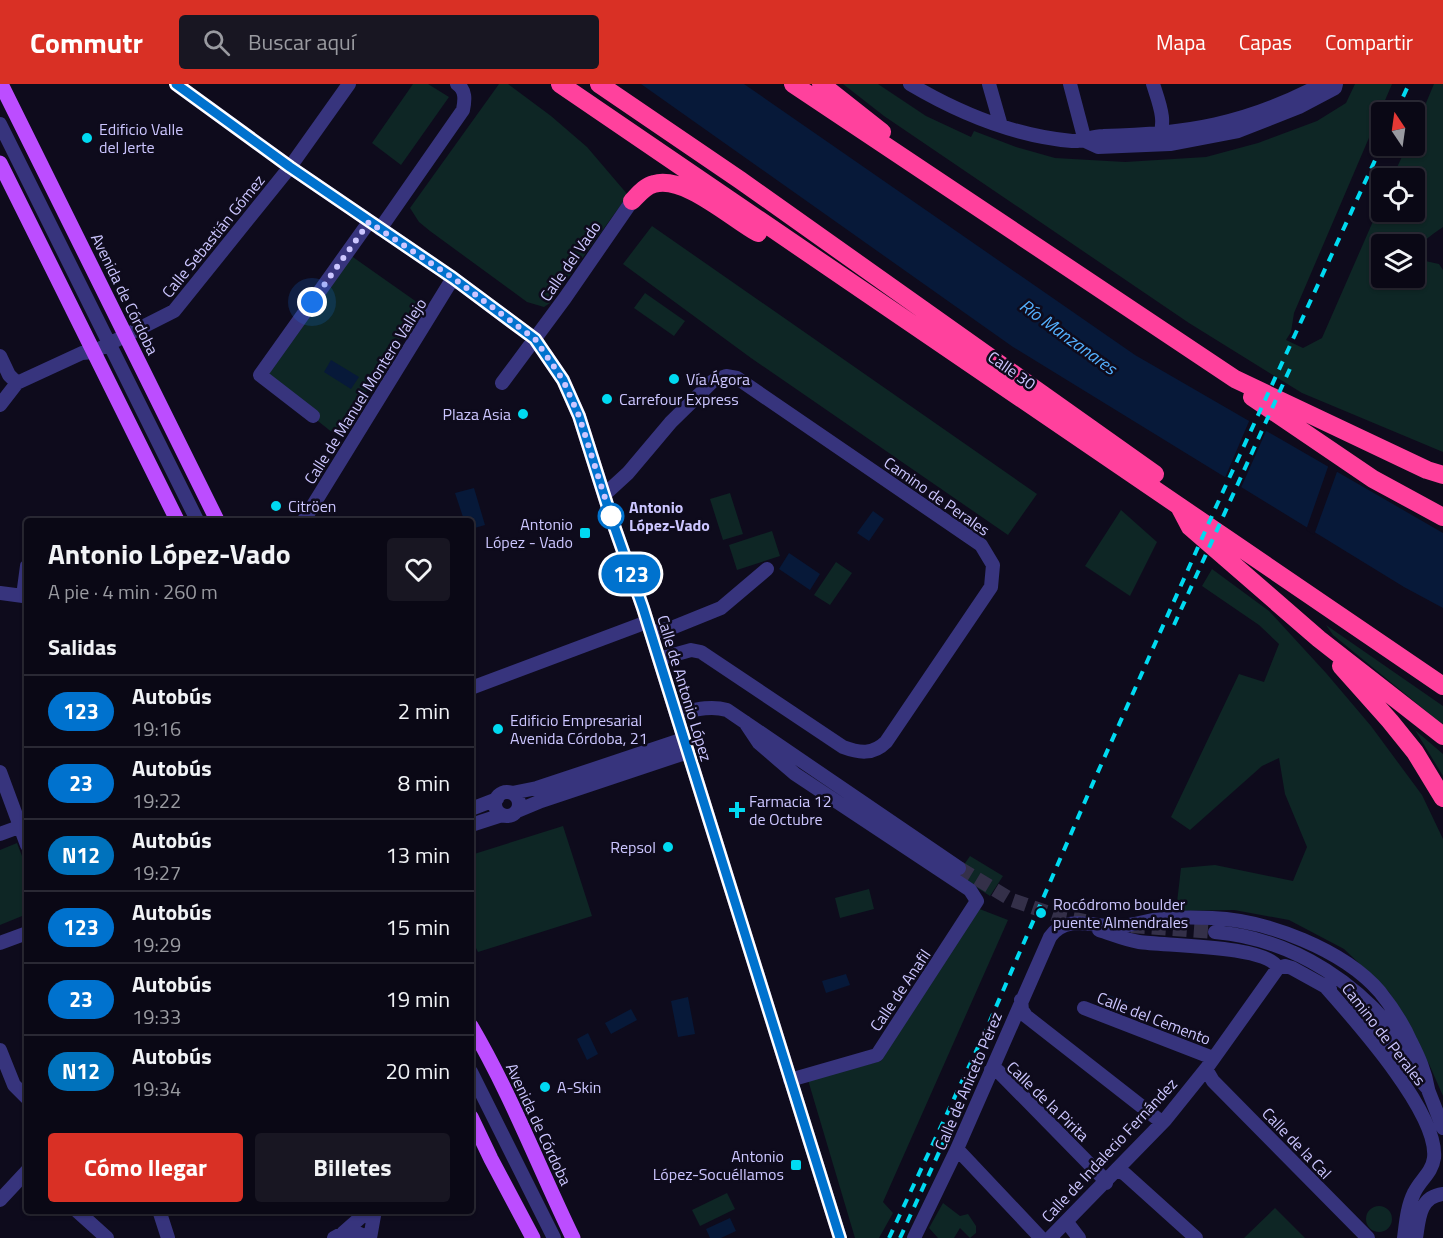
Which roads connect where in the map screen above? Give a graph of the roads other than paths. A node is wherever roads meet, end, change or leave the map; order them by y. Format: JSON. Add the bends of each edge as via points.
{"nodes":[{"id":1,"x":1,"y":84,"type":"edge"},
{"id":2,"x":176,"y":84,"type":"edge"},
{"id":3,"x":349,"y":84,"type":"edge"},
{"id":4,"x":457,"y":84,"type":"edge"},
{"id":5,"x":560,"y":84,"type":"edge"},
{"id":6,"x":598,"y":84,"type":"edge"},
{"id":7,"x":793,"y":84,"type":"edge"},
{"id":8,"x":820,"y":84,"type":"edge"},
{"id":9,"x":910,"y":84,"type":"edge"},
{"id":10,"x":988,"y":84,"type":"edge"},
{"id":11,"x":1070,"y":84,"type":"edge"},
{"id":12,"x":1153,"y":84,"type":"edge"},
{"id":13,"x":1322,"y":84,"type":"edge"},
{"id":14,"x":1336,"y":84,"type":"edge"},
{"id":15,"x":0,"y":124,"type":"edge"},
{"id":16,"x":1001,"y":126,"type":"junction"},
{"id":17,"x":1158,"y":139,"type":"junction"},
{"id":18,"x":1085,"y":141,"type":"junction"},
{"id":19,"x":0,"y":163,"type":"edge"},
{"id":20,"x":290,"y":167,"type":"junction"},
{"id":21,"x":922,"y":171,"type":"junction"},
{"id":22,"x":632,"y":201,"type":"joint"},
{"id":23,"x":374,"y":225,"type":"junction"},
{"id":24,"x":453,"y":278,"type":"junction"},
{"id":25,"x":849,"y":281,"type":"junction"},
{"id":26,"x":125,"y":336,"type":"junction"},
{"id":27,"x":535,"y":339,"type":"junction"},
{"id":28,"x":110,"y":344,"type":"junction"},
{"id":29,"x":93,"y":352,"type":"junction"},
{"id":30,"x":0,"y":356,"type":"edge"},
{"id":31,"x":1235,"y":379,"type":"junction"},
{"id":32,"x":17,"y":382,"type":"junction"},
{"id":33,"x":502,"y":383,"type":"dead end"},
{"id":34,"x":0,"y":405,"type":"edge"},
{"id":35,"x":313,"y":416,"type":"dead end"},
{"id":36,"x":1443,"y":475,"type":"edge"},
{"id":37,"x":604,"y":495,"type":"junction"},
{"id":38,"x":1178,"y":504,"type":"junction"},
{"id":39,"x":1443,"y":517,"type":"edge"},
{"id":40,"x":176,"y":518,"type":"edge"},
{"id":41,"x":196,"y":518,"type":"edge"},
{"id":42,"x":216,"y":518,"type":"edge"},
{"id":43,"x":305,"y":518,"type":"edge"},
{"id":44,"x":1259,"y":561,"type":"junction"},
{"id":45,"x":767,"y":568,"type":"dead end"},
{"id":46,"x":24,"y":588,"type":"edge"},
{"id":47,"x":0,"y":593,"type":"edge"},
{"id":48,"x":649,"y":627,"type":"junction"},
{"id":49,"x":1319,"y":639,"type":"junction"},
{"id":50,"x":659,"y":659,"type":"junction"},
{"id":51,"x":1443,"y":686,"type":"edge"},
{"id":52,"x":474,"y":687,"type":"edge"},
{"id":53,"x":676,"y":714,"type":"junction"},
{"id":54,"x":745,"y":722,"type":"junction"},
{"id":55,"x":1443,"y":736,"type":"edge"},
{"id":56,"x":686,"y":746,"type":"junction"},
{"id":57,"x":0,"y":772,"type":"edge"},
{"id":58,"x":512,"y":794,"type":"junction"},
{"id":59,"x":1443,"y":798,"type":"edge"},
{"id":60,"x":497,"y":800,"type":"junction"},
{"id":61,"x":474,"y":807,"type":"edge"},
{"id":62,"x":517,"y":811,"type":"junction"},
{"id":63,"x":502,"y":815,"type":"junction"},
{"id":64,"x":474,"y":824,"type":"edge"},
{"id":65,"x":20,"y":826,"type":"junction"},
{"id":66,"x":0,"y":834,"type":"edge"},
{"id":67,"x":24,"y":837,"type":"edge"},
{"id":68,"x":959,"y":868,"type":"tunnel mouth"},
{"id":69,"x":1091,"y":924,"type":"junction"},
{"id":70,"x":1215,"y":932,"type":"tunnel mouth"},
{"id":71,"x":24,"y":934,"type":"edge"},
{"id":72,"x":1050,"y":937,"type":"joint"},
{"id":73,"x":0,"y":943,"type":"edge"},
{"id":74,"x":1278,"y":968,"type":"junction"},
{"id":75,"x":1324,"y":985,"type":"junction"},
{"id":76,"x":1021,"y":1000,"type":"junction"},
{"id":77,"x":1084,"y":1008,"type":"dead end"},
{"id":78,"x":474,"y":1032,"type":"edge"},
{"id":79,"x":0,"y":1050,"type":"edge"},
{"id":80,"x":1210,"y":1063,"type":"junction"},
{"id":81,"x":991,"y":1070,"type":"junction"},
{"id":82,"x":474,"y":1078,"type":"edge"},
{"id":83,"x":790,"y":1080,"type":"junction"},
{"id":84,"x":1428,"y":1089,"type":"junction"},
{"id":85,"x":24,"y":1095,"type":"edge"},
{"id":86,"x":1165,"y":1120,"type":"junction"},
{"id":87,"x":474,"y":1123,"type":"edge"},
{"id":88,"x":1443,"y":1128,"type":"edge"},
{"id":89,"x":957,"y":1149,"type":"junction"},
{"id":90,"x":1117,"y":1170,"type":"junction"},
{"id":91,"x":24,"y":1174,"type":"edge"},
{"id":92,"x":1106,"y":1183,"type":"junction"},
{"id":93,"x":1443,"y":1194,"type":"edge"},
{"id":94,"x":0,"y":1200,"type":"edge"},
{"id":95,"x":80,"y":1214,"type":"edge"},
{"id":96,"x":160,"y":1214,"type":"edge"},
{"id":97,"x":364,"y":1214,"type":"edge"},
{"id":98,"x":374,"y":1214,"type":"edge"},
{"id":99,"x":1065,"y":1224,"type":"junction"},
{"id":100,"x":917,"y":1232,"type":"edge"},
{"id":101,"x":338,"y":1235,"type":"edge"},
{"id":102,"x":1413,"y":1236,"type":"edge"},
{"id":103,"x":107,"y":1238,"type":"edge"},
{"id":104,"x":168,"y":1238,"type":"edge"},
{"id":105,"x":368,"y":1238,"type":"edge"},
{"id":106,"x":533,"y":1238,"type":"edge"},
{"id":107,"x":554,"y":1238,"type":"edge"},
{"id":108,"x":573,"y":1238,"type":"edge"},
{"id":109,"x":840,"y":1238,"type":"edge"},
{"id":110,"x":930,"y":1238,"type":"edge"},
{"id":111,"x":1041,"y":1238,"type":"edge"},
{"id":112,"x":1050,"y":1238,"type":"edge"},
{"id":113,"x":1079,"y":1238,"type":"edge"},
{"id":114,"x":1196,"y":1238,"type":"edge"},
{"id":115,"x":1368,"y":1238,"type":"edge"}],
"edges":[{"from":1,"to":26,"type":"main road","name":"Avenida de Córdoba"},
{"from":2,"to":20,"type":"street","name":"Calle de Antonio López"},
{"from":3,"to":20,"type":"street"},
{"from":4,"to":23,"type":"street","via":[[465,98],[463,110]]},
{"from":5,"to":25,"type":"highway","name":"Calle 30"},
{"from":6,"to":44,"type":"highway","via":[[1244,538]]},
{"from":7,"to":21,"type":"highway"},
{"from":8,"to":21,"type":"highway","via":[[875,125]]},
{"from":9,"to":16,"type":"street","via":[[935,99]]},
{"from":10,"to":16,"type":"street"},
{"from":11,"to":18,"type":"street"},
{"from":12,"to":17,"type":"street","via":[[1163,126]]},
{"from":13,"to":17,"type":"street","via":[[1272,109]]},
{"from":14,"to":17,"type":"street","via":[[1299,107],[1238,131],[1193,141]]},
{"from":15,"to":28,"type":"street"},
{"from":16,"to":18,"type":"street"},
{"from":17,"to":18,"type":"street","via":[[1098,147]]},
{"from":19,"to":29,"type":"main road"},
{"from":20,"to":23,"type":"street","name":"Calle de Antonio López"},
{"from":20,"to":26,"type":"street","name":"Calle Sebastián Gómez","via":[[174,311]]},
{"from":21,"to":31,"type":"highway"},
{"from":22,"to":25,"type":"highway","via":[[652,184],[667,182],[686,187],[755,232]]},
{"from":22,"to":27,"type":"street","name":"Calle del Vado"},
{"from":23,"to":24,"type":"street","name":"Calle de Antonio López"},
{"from":23,"to":35,"type":"street","via":[[260,375]]},
{"from":24,"to":27,"type":"street","name":"Calle de Antonio López"},
{"from":24,"to":43,"type":"street","name":"Calle de Manuel Montero Vallejo"},
{"from":25,"to":38,"type":"highway","name":"Calle 30"},
{"from":26,"to":28,"type":"street","name":"Calle Sebastián Gómez"},
{"from":26,"to":42,"type":"main road","name":"Avenida de Córdoba"},
{"from":27,"to":33,"type":"street","name":"Calle del Vado"},
{"from":27,"to":37,"type":"street","name":"Calle de Antonio López","via":[[563,380],[579,416]]},
{"from":28,"to":29,"type":"street","name":"Calle Sebastián Gómez"},
{"from":28,"to":41,"type":"street"},
{"from":29,"to":32,"type":"street","name":"Calle Sebastián Gómez"},
{"from":29,"to":40,"type":"main road"},
{"from":30,"to":32,"type":"street"},
{"from":31,"to":36,"type":"highway"},
{"from":31,"to":39,"type":"highway","via":[[1251,396],[1298,430],[1373,479]]},
{"from":32,"to":34,"type":"street"},
{"from":37,"to":48,"type":"street","name":"Calle de Antonio López"},
{"from":37,"to":50,"type":"street","name":"Camino de Perales","via":[[693,398],[713,381],[726,376],[737,378],[981,546],[993,565],[991,587],[886,742],[871,751],[858,753],[843,747],[701,652],[691,650]]},
{"from":38,"to":44,"type":"highway","name":"Calle 30"},
{"from":38,"to":49,"type":"highway","via":[[1190,527]]},
{"from":44,"to":51,"type":"highway","name":"Calle 30"},
{"from":45,"to":48,"type":"street","via":[[721,608],[674,627]]},
{"from":46,"to":47,"type":"street","via":[[23,596]]},
{"from":48,"to":50,"type":"street","name":"Calle de Antonio López"},
{"from":48,"to":52,"type":"street"},
{"from":49,"to":55,"type":"highway"},
{"from":49,"to":59,"type":"highway","via":[[1415,753]]},
{"from":50,"to":53,"type":"street","name":"Calle de Antonio López"},
{"from":53,"to":54,"type":"street","via":[[717,707]]},
{"from":53,"to":56,"type":"street","name":"Calle de Antonio López"},
{"from":54,"to":68,"type":"street"},
{"from":54,"to":83,"type":"street","name":"Calle de Anafil","via":[[759,743],[795,774],[976,897],[975,906],[877,1055]]},
{"from":56,"to":58,"type":"street"},
{"from":56,"to":62,"type":"street"},
{"from":56,"to":83,"type":"street","name":"Calle de Antonio López"},
{"from":57,"to":65,"type":"street"},
{"from":58,"to":60,"type":"street","via":[[505,793]]},
{"from":58,"to":62,"type":"street","via":[[519,801]]},
{"from":60,"to":61,"type":"street"},
{"from":60,"to":63,"type":"street","via":[[496,807]]},
{"from":62,"to":63,"type":"street"},
{"from":63,"to":64,"type":"street"},
{"from":65,"to":66,"type":"street"},
{"from":65,"to":67,"type":"street"},
{"from":69,"to":72,"type":"street","name":"Camino de Perales","via":[[1068,923],[1054,930]]},
{"from":69,"to":74,"type":"street","name":"Camino de Perales","via":[[1132,941],[1264,957]]},
{"from":69,"to":84,"type":"street","name":"Camino de Perales","via":[[1120,926],[1167,918],[1231,919],[1272,928],[1316,946],[1378,990],[1404,1027],[1424,1067]]},
{"from":70,"to":84,"type":"street","name":"Camino de Perales","via":[[1248,936],[1282,947],[1323,967],[1349,986],[1396,1034]]},
{"from":71,"to":73,"type":"street"},
{"from":72,"to":76,"type":"street","name":"Calle de Aniceto Pérez"},
{"from":74,"to":75,"type":"street","name":"Camino de Perales","via":[[1292,968]]},
{"from":74,"to":80,"type":"street","name":"Calle de Indalecio Fernández"},
{"from":75,"to":84,"type":"street","name":"Camino de Perales","via":[[1369,1022]]},
{"from":75,"to":102,"type":"street","name":"Camino de Perales","via":[[1389,1064],[1416,1103],[1428,1131],[1434,1159],[1408,1208]]},
{"from":76,"to":81,"type":"street","name":"Calle de Aniceto Pérez"},
{"from":76,"to":86,"type":"street","via":[[1026,1016],[1159,1120]]},
{"from":77,"to":80,"type":"street","name":"Calle del Cemento"},
{"from":78,"to":108,"type":"main road","name":"Avenida de Córdoba"},
{"from":79,"to":85,"type":"street","via":[[14,1085]]},
{"from":80,"to":86,"type":"street","name":"Calle de Indalecio Fernández"},
{"from":80,"to":115,"type":"street","name":"Calle de la Cal","via":[[1213,1081]]},
{"from":81,"to":89,"type":"street","name":"Calle de Aniceto Pérez"},
{"from":81,"to":92,"type":"street","name":"Calle de la Pirita","via":[[998,1071]]},
{"from":82,"to":107,"type":"street"},
{"from":83,"to":109,"type":"street","name":"Calle de Antonio López"},
{"from":84,"to":88,"type":"street","name":"Camino de Perales"},
{"from":86,"to":90,"type":"street","name":"Calle de Indalecio Fernández"},
{"from":87,"to":106,"type":"main road"},
{"from":89,"to":100,"type":"street","name":"Calle de Aniceto Pérez"},
{"from":89,"to":111,"type":"street"},
{"from":90,"to":92,"type":"street","name":"Calle de Indalecio Fernández"},
{"from":90,"to":114,"type":"street"},
{"from":91,"to":94,"type":"street"},
{"from":92,"to":99,"type":"street","name":"Calle de Indalecio Fernández"},
{"from":93,"to":102,"type":"street","name":"Camino de Perales","via":[[1422,1206]]},
{"from":95,"to":103,"type":"street"},
{"from":96,"to":104,"type":"street"},
{"from":97,"to":101,"type":"street"},
{"from":98,"to":105,"type":"street"},
{"from":99,"to":112,"type":"street","name":"Calle de Indalecio Fernández"},
{"from":99,"to":113,"type":"street"},
{"from":100,"to":110,"type":"street"},
{"from":101,"to":105,"type":"street","via":[[357,1233]]}]}
